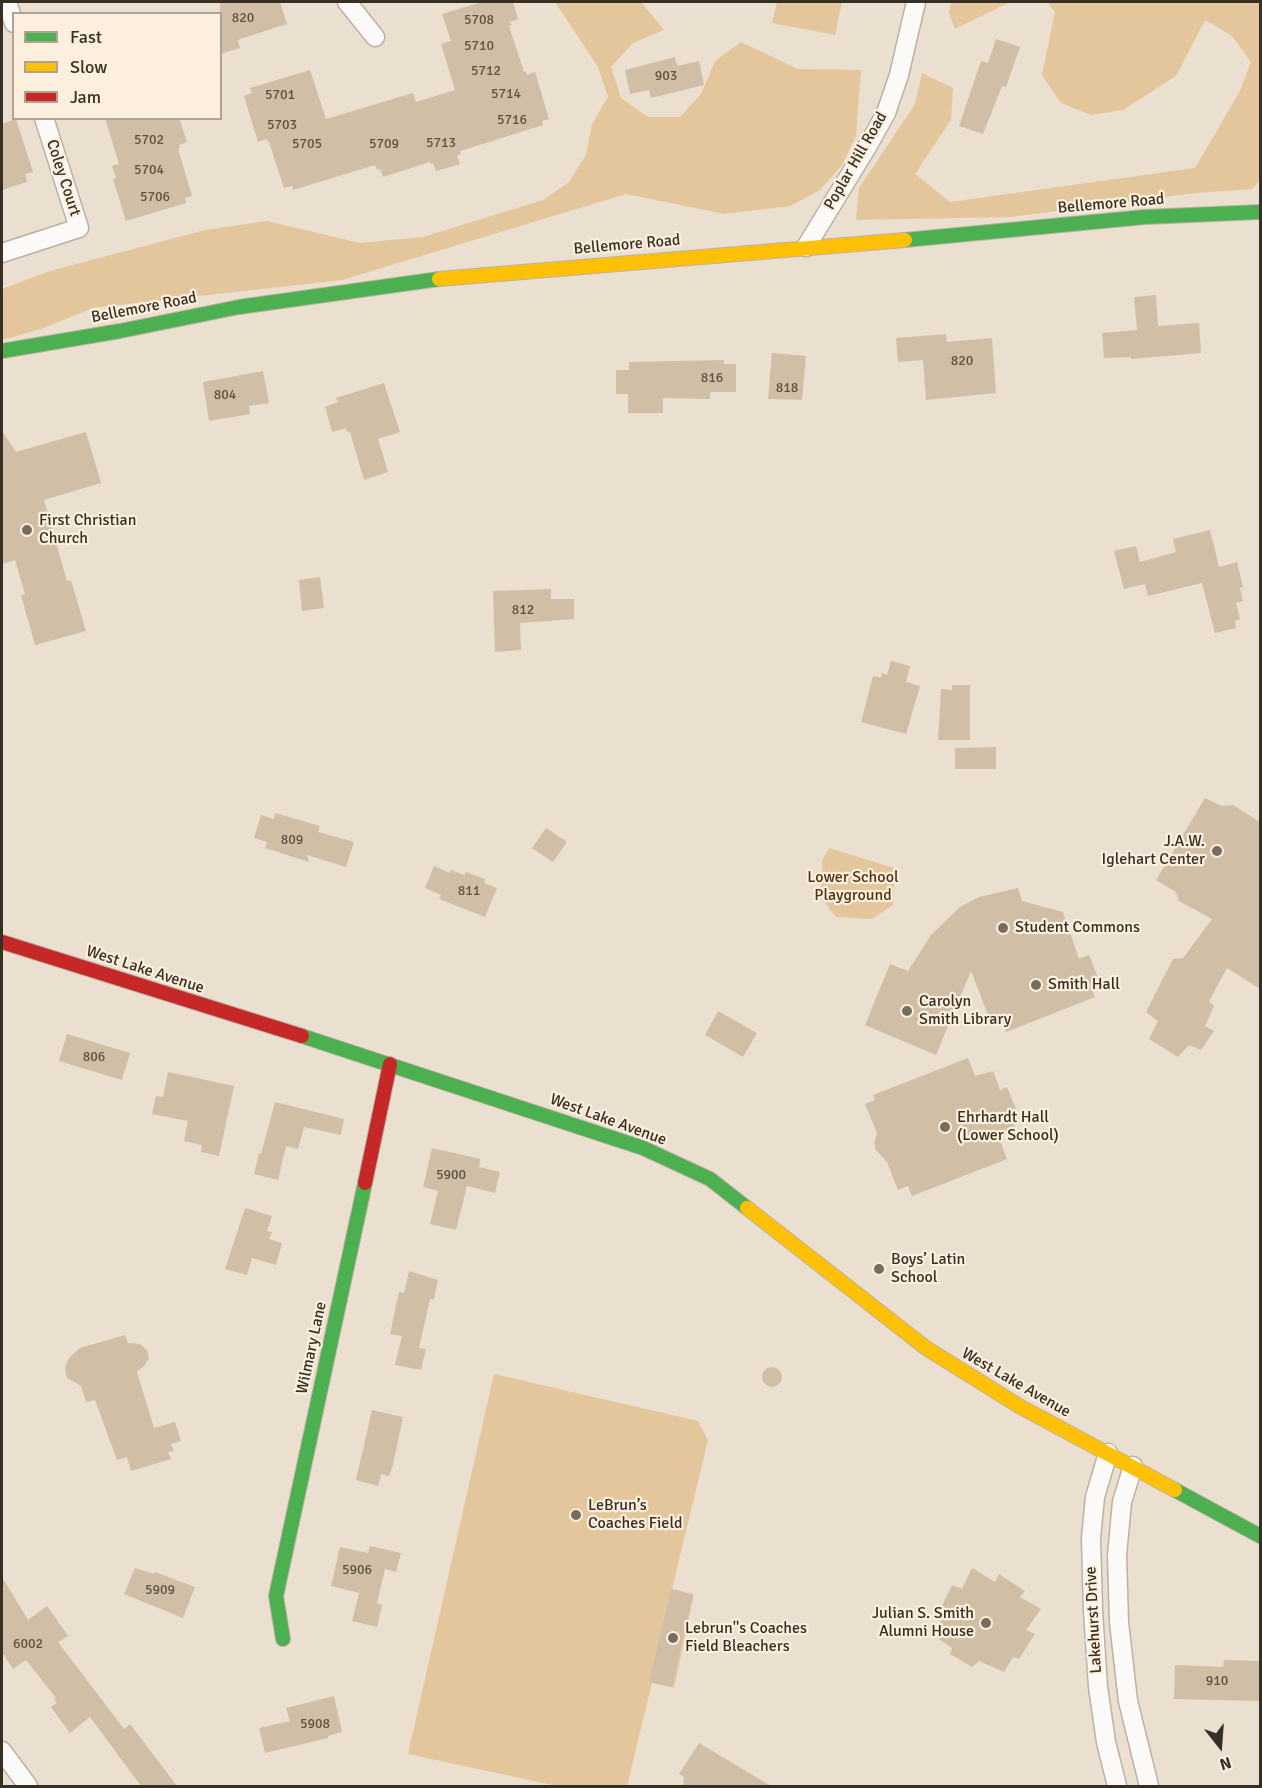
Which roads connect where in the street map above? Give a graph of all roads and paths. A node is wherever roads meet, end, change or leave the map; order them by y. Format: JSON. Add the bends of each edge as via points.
{"nodes":[{"id":1,"x":7,"y":2,"type":"edge"},
{"id":2,"x":347,"y":2,"type":"edge"},
{"id":3,"x":916,"y":2,"type":"edge"},
{"id":4,"x":12,"y":17,"type":"edge"},
{"id":5,"x":375,"y":37,"type":"dead end"},
{"id":6,"x":45,"y":120,"type":"edge"},
{"id":7,"x":1260,"y":212,"type":"edge"},
{"id":8,"x":806,"y":247,"type":"junction"},
{"id":9,"x":2,"y":253,"type":"edge"},
{"id":10,"x":2,"y":351,"type":"edge"},
{"id":11,"x":2,"y":942,"type":"edge"},
{"id":12,"x":390,"y":1065,"type":"junction"},
{"id":13,"x":1108,"y":1453,"type":"junction"},
{"id":14,"x":1133,"y":1466,"type":"junction"},
{"id":15,"x":1260,"y":1536,"type":"edge"},
{"id":16,"x":283,"y":1639,"type":"dead end"},
{"id":17,"x":2,"y":1751,"type":"edge"},
{"id":18,"x":28,"y":1786,"type":"edge"},
{"id":19,"x":1116,"y":1786,"type":"edge"},
{"id":20,"x":1149,"y":1786,"type":"edge"}],
"edges":[{"from":1,"to":4,"type":"street"},
{"from":2,"to":5,"type":"street"},
{"from":3,"to":8,"type":"street","name":"Poplar Hill Road","via":[[899,75],[885,112]]},
{"from":6,"to":9,"type":"street","name":"Coley Court","via":[[79,228]]},
{"from":7,"to":8,"type":"street","name":"Bellemore Road","via":[[1145,217]]},
{"from":8,"to":10,"type":"street","name":"Bellemore Road","via":[[416,281],[210,312]]},
{"from":11,"to":12,"type":"street","name":"West Lake Avenue"},
{"from":12,"to":13,"type":"street","name":"West Lake Avenue","via":[[644,1148],[710,1179],[926,1348],[1019,1406]]},
{"from":12,"to":16,"type":"street","name":"Wilmary Lane","via":[[276,1596]]},
{"from":13,"to":14,"type":"street","name":"West Lake Avenue"},
{"from":13,"to":19,"type":"street","name":"Lakehurst Drive","via":[[1095,1497],[1091,1538],[1098,1687]]},
{"from":14,"to":15,"type":"street","name":"West Lake Avenue"},
{"from":14,"to":20,"type":"street","name":"Lakehurst Drive","via":[[1122,1502],[1117,1555],[1119,1622],[1128,1701]]},
{"from":17,"to":18,"type":"street"}]}
